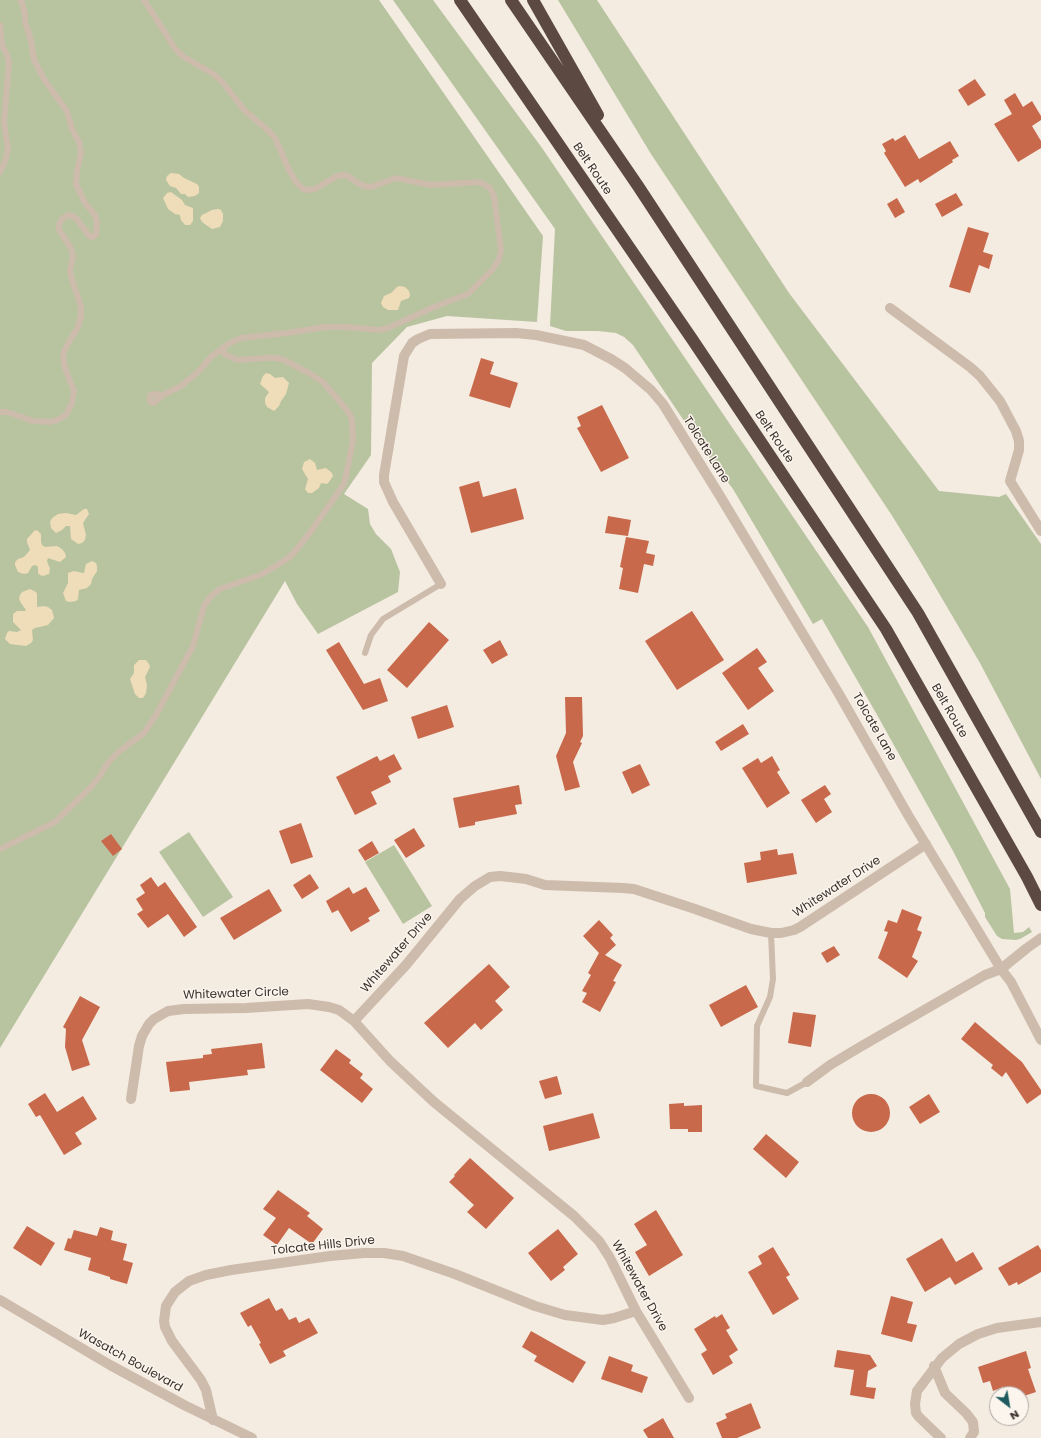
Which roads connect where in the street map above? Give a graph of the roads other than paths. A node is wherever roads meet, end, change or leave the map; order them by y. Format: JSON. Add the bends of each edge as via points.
{"nodes":[{"id":1,"x":20,"y":0,"type":"edge"},
{"id":2,"x":144,"y":0,"type":"edge"},
{"id":3,"x":460,"y":0,"type":"edge"},
{"id":4,"x":511,"y":0,"type":"edge"},
{"id":5,"x":533,"y":0,"type":"edge"},
{"id":6,"x":0,"y":25,"type":"edge"},
{"id":7,"x":0,"y":172,"type":"edge"},
{"id":8,"x":638,"y":186,"type":"junction"},
{"id":9,"x":890,"y":308,"type":"dead end"},
{"id":10,"x":221,"y":349,"type":"junction"},
{"id":11,"x":163,"y":395,"type":"dead end"},
{"id":12,"x":0,"y":412,"type":"edge"},
{"id":13,"x":1041,"y":531,"type":"edge"},
{"id":14,"x":441,"y":584,"type":"joint"},
{"id":15,"x":365,"y":653,"type":"dead end"},
{"id":16,"x":1041,"y":832,"type":"edge"},
{"id":17,"x":926,"y":844,"type":"junction"},
{"id":18,"x":0,"y":849,"type":"edge"},
{"id":19,"x":1041,"y":905,"type":"edge"},
{"id":20,"x":771,"y":933,"type":"junction"},
{"id":21,"x":1041,"y":938,"type":"edge"},
{"id":22,"x":1001,"y":968,"type":"junction"},
{"id":23,"x":354,"y":1021,"type":"junction"},
{"id":24,"x":1041,"y":1040,"type":"edge"},
{"id":25,"x":807,"y":1082,"type":"joint"},
{"id":26,"x":130,"y":1099,"type":"dead end"},
{"id":27,"x":0,"y":1300,"type":"edge"},
{"id":28,"x":636,"y":1311,"type":"junction"},
{"id":29,"x":1041,"y":1322,"type":"edge"},
{"id":30,"x":934,"y":1366,"type":"junction"},
{"id":31,"x":689,"y":1398,"type":"dead end"},
{"id":32,"x":213,"y":1420,"type":"junction"},
{"id":33,"x":252,"y":1438,"type":"edge"},
{"id":34,"x":941,"y":1438,"type":"edge"},
{"id":35,"x":970,"y":1438,"type":"edge"}],
"edges":[{"from":1,"to":12,"type":"lane","via":[[34,60],[45,81],[67,111],[79,142],[81,152],[76,184],[97,222],[94,237],[89,236],[73,216],[68,215],[59,224],[59,230],[71,248],[73,256],[70,270],[81,306],[78,327],[63,357],[74,391],[66,415],[50,422]]},
{"from":2,"to":10,"type":"lane","via":[[176,50],[219,79],[245,111],[275,138],[290,172],[303,189],[315,189],[337,176],[344,175],[371,187],[396,178],[431,185],[480,182],[490,188],[494,196],[501,250],[499,258],[493,269],[468,294],[388,328],[379,330],[325,327],[287,334],[241,338]]},
{"from":3,"to":19,"type":"highway","name":"Belt Route","via":[[886,629]]},
{"from":4,"to":8,"type":"highway","name":"Belt Route"},
{"from":5,"to":8,"type":"highway"},
{"from":6,"to":7,"type":"lane","via":[[2,46],[9,63],[4,122],[8,150]]},
{"from":8,"to":16,"type":"highway","name":"Belt Route","via":[[918,613]]},
{"from":9,"to":13,"type":"street","via":[[970,367],[1000,401],[1019,441],[1010,481]]},
{"from":10,"to":11,"type":"lane","via":[[190,379]]},
{"from":10,"to":18,"type":"lane","via":[[226,355],[238,360],[280,359],[323,382],[351,416],[353,440],[344,484],[291,556],[260,575],[220,589],[211,596],[204,606],[193,646],[144,733],[117,753],[92,786],[55,822]]},
{"from":14,"to":15,"type":"lane","via":[[383,619],[371,635]]},
{"from":14,"to":17,"type":"street","name":"Tolcate Lane","via":[[392,502],[384,482],[404,356],[412,343],[430,334],[516,333],[560,339],[597,351],[638,378],[662,404],[839,694]]},
{"from":17,"to":20,"type":"street","name":"Whitewater Drive","via":[[800,927],[788,932]]},
{"from":17,"to":22,"type":"street","name":"Tolcate Lane"},
{"from":20,"to":23,"type":"street","name":"Whitewater Drive","via":[[751,929],[634,889],[545,886],[509,876],[490,877],[474,886],[460,899],[406,965]]},
{"from":20,"to":25,"type":"lane","via":[[773,979],[770,997],[757,1026],[756,1086],[787,1093]]},
{"from":21,"to":22,"type":"street"},
{"from":22,"to":24,"type":"street","name":"Tolcate Lane"},
{"from":22,"to":25,"type":"street","via":[[860,1047]]},
{"from":23,"to":26,"type":"street","name":"Whitewater Circle","via":[[339,1010],[308,1004],[184,1008],[168,1012],[154,1019],[142,1036]]},
{"from":23,"to":28,"type":"street","name":"Whitewater Drive","via":[[416,1086],[591,1232],[608,1254]]},
{"from":27,"to":32,"type":"street","name":"Wasatch Boulevard","via":[[110,1365]]},
{"from":28,"to":31,"type":"street","name":"Whitewater Drive"},
{"from":28,"to":32,"type":"street","name":"Tolcate Hills Drive","via":[[603,1320],[565,1315],[403,1256],[384,1253],[330,1256],[206,1275],[189,1281],[175,1292],[166,1306],[164,1321],[172,1341],[203,1385]]},
{"from":29,"to":30,"type":"street","via":[[997,1328],[978,1334],[950,1350]]},
{"from":30,"to":34,"type":"street","via":[[917,1391],[915,1409],[923,1422]]},
{"from":30,"to":35,"type":"street","via":[[945,1393],[973,1422],[974,1432]]},
{"from":32,"to":33,"type":"street","name":"Wasatch Boulevard"}]}
